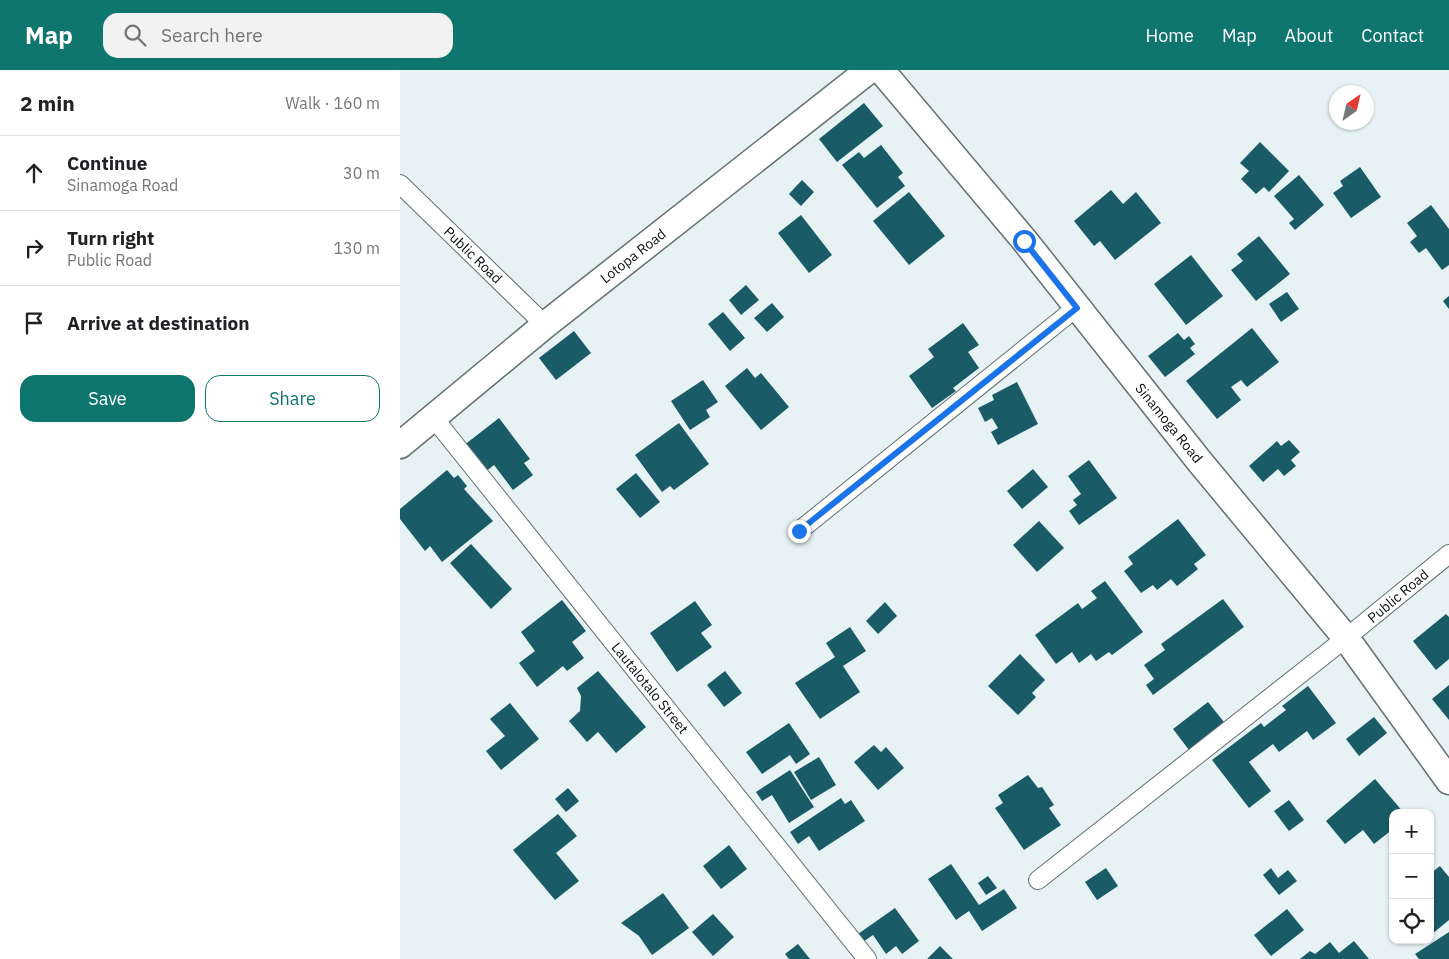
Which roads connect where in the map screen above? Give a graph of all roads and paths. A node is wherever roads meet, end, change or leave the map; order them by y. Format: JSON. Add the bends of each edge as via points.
{"nodes":[{"id":1,"x":869,"y":70,"type":"edge"},
{"id":2,"x":882,"y":70,"type":"edge"},
{"id":3,"x":400,"y":184,"type":"edge"},
{"id":4,"x":1077,"y":308,"type":"junction"},
{"id":5,"x":545,"y":325,"type":"junction"},
{"id":6,"x":433,"y":418,"type":"junction"},
{"id":7,"x":400,"y":445,"type":"edge"},
{"id":8,"x":799,"y":531,"type":"dead end"},
{"id":9,"x":1449,"y":554,"type":"edge"},
{"id":10,"x":1346,"y":638,"type":"junction"},
{"id":11,"x":1449,"y":781,"type":"edge"},
{"id":12,"x":1038,"y":880,"type":"dead end"},
{"id":13,"x":867,"y":959,"type":"edge"}],
"edges":[{"from":1,"to":5,"type":"street","name":"Lotopa Road"},
{"from":2,"to":4,"type":"street","name":"Sinamoga Road"},
{"from":3,"to":5,"type":"street","name":"Public Road"},
{"from":4,"to":8,"type":"street"},
{"from":4,"to":10,"type":"street","name":"Sinamoga Road"},
{"from":5,"to":6,"type":"street","name":"Lotopa Road"},
{"from":6,"to":7,"type":"street","name":"Lotopa Road"},
{"from":6,"to":13,"type":"street","name":"Lautalotalo Street"},
{"from":9,"to":10,"type":"street","name":"Public Road"},
{"from":10,"to":11,"type":"street","name":"Sinamoga Road"},
{"from":10,"to":12,"type":"street","name":"Public Road"}]}
